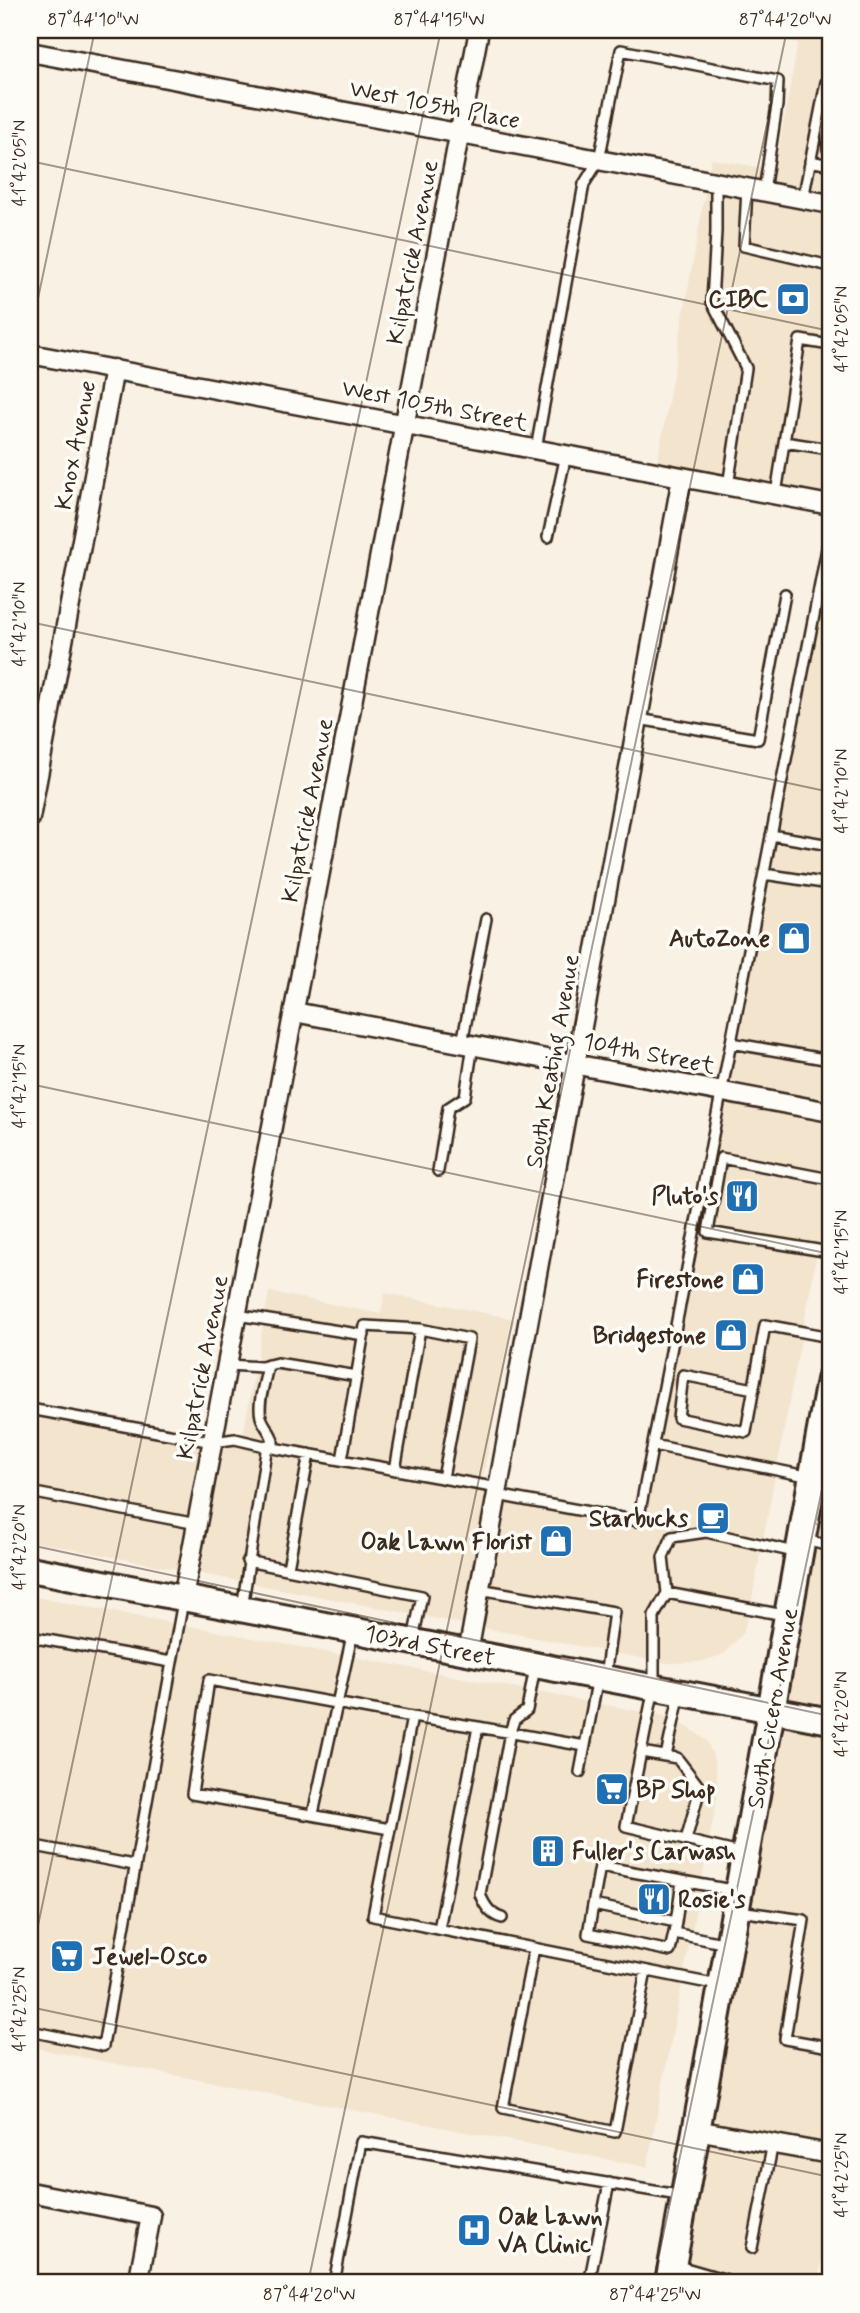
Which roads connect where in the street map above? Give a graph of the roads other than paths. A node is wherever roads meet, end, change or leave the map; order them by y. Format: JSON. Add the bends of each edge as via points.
{"nodes":[{"id":1,"x":480,"y":30,"type":"edge"},
{"id":2,"x":30,"y":52,"type":"edge"},
{"id":3,"x":830,"y":83,"type":"edge"},
{"id":4,"x":830,"y":115,"type":"edge"},
{"id":5,"x":829,"y":130,"type":"edge"},
{"id":6,"x":460,"y":133,"type":"junction"},
{"id":7,"x":830,"y":151,"type":"edge"},
{"id":8,"x":599,"y":160,"type":"junction"},
{"id":9,"x":810,"y":161,"type":"junction"},
{"id":10,"x":830,"y":165,"type":"edge"},
{"id":11,"x":716,"y":182,"type":"junction"},
{"id":12,"x":756,"y":190,"type":"junction"},
{"id":13,"x":803,"y":199,"type":"junction"},
{"id":14,"x":830,"y":204,"type":"edge"},
{"id":15,"x":830,"y":266,"type":"edge"},
{"id":16,"x":830,"y":345,"type":"edge"},
{"id":17,"x":30,"y":354,"type":"edge"},
{"id":18,"x":114,"y":369,"type":"junction"},
{"id":19,"x":405,"y":424,"type":"junction"},
{"id":20,"x":784,"y":442,"type":"junction"},
{"id":21,"x":536,"y":449,"type":"junction"},
{"id":22,"x":830,"y":449,"type":"edge"},
{"id":23,"x":566,"y":455,"type":"junction"},
{"id":24,"x":682,"y":477,"type":"junction"},
{"id":25,"x":728,"y":486,"type":"junction"},
{"id":26,"x":776,"y":495,"type":"junction"},
{"id":27,"x":830,"y":505,"type":"edge"},
{"id":28,"x":830,"y":533,"type":"edge"},
{"id":29,"x":548,"y":537,"type":"dead end"},
{"id":30,"x":785,"y":594,"type":"dead end"},
{"id":31,"x":638,"y":719,"type":"junction"},
{"id":32,"x":30,"y":818,"type":"edge"},
{"id":33,"x":771,"y":835,"type":"junction"},
{"id":34,"x":830,"y":845,"type":"edge"},
{"id":35,"x":764,"y":874,"type":"junction"},
{"id":36,"x":830,"y":884,"type":"edge"},
{"id":37,"x":486,"y":919,"type":"dead end"},
{"id":38,"x":294,"y":1012,"type":"junction"},
{"id":39,"x":830,"y":1040,"type":"edge"},
{"id":40,"x":731,"y":1043,"type":"junction"},
{"id":41,"x":468,"y":1044,"type":"junction"},
{"id":42,"x":828,"y":1060,"type":"edge"},
{"id":43,"x":576,"y":1064,"type":"junction"},
{"id":44,"x":722,"y":1091,"type":"junction"},
{"id":45,"x":830,"y":1112,"type":"edge"},
{"id":46,"x":438,"y":1171,"type":"dead end"},
{"id":47,"x":830,"y":1179,"type":"edge"},
{"id":48,"x":830,"y":1252,"type":"edge"},
{"id":49,"x":237,"y":1315,"type":"junction"},
{"id":50,"x":420,"y":1329,"type":"junction"},
{"id":51,"x":364,"y":1335,"type":"junction"},
{"id":52,"x":830,"y":1337,"type":"edge"},
{"id":53,"x":228,"y":1365,"type":"junction"},
{"id":54,"x":268,"y":1365,"type":"junction"},
{"id":55,"x":667,"y":1373,"type":"junction"},
{"id":56,"x":683,"y":1375,"type":"junction"},
{"id":57,"x":357,"y":1376,"type":"junction"},
{"id":58,"x":830,"y":1380,"type":"edge"},
{"id":59,"x":754,"y":1389,"type":"junction"},
{"id":60,"x":30,"y":1409,"type":"edge"},
{"id":61,"x":826,"y":1432,"type":"edge"},
{"id":62,"x":213,"y":1441,"type":"junction"},
{"id":63,"x":653,"y":1445,"type":"junction"},
{"id":64,"x":270,"y":1447,"type":"junction"},
{"id":65,"x":309,"y":1454,"type":"junction"},
{"id":66,"x":342,"y":1460,"type":"junction"},
{"id":67,"x":395,"y":1469,"type":"junction"},
{"id":68,"x":813,"y":1477,"type":"junction"},
{"id":69,"x":443,"y":1478,"type":"junction"},
{"id":70,"x":30,"y":1492,"type":"edge"},
{"id":71,"x":497,"y":1492,"type":"junction"},
{"id":72,"x":197,"y":1524,"type":"junction"},
{"id":73,"x":801,"y":1546,"type":"junction"},
{"id":74,"x":830,"y":1546,"type":"edge"},
{"id":75,"x":247,"y":1561,"type":"junction"},
{"id":76,"x":288,"y":1568,"type":"junction"},
{"id":77,"x":30,"y":1569,"type":"edge"},
{"id":78,"x":479,"y":1589,"type":"junction"},
{"id":79,"x":667,"y":1593,"type":"junction"},
{"id":80,"x":183,"y":1598,"type":"junction"},
{"id":81,"x":242,"y":1609,"type":"junction"},
{"id":82,"x":788,"y":1616,"type":"junction"},
{"id":83,"x":353,"y":1631,"type":"junction"},
{"id":84,"x":30,"y":1637,"type":"edge"},
{"id":85,"x":413,"y":1642,"type":"junction"},
{"id":86,"x":468,"y":1653,"type":"junction"},
{"id":87,"x":171,"y":1662,"type":"junction"},
{"id":88,"x":535,"y":1665,"type":"junction"},
{"id":89,"x":601,"y":1678,"type":"junction"},
{"id":90,"x":654,"y":1688,"type":"junction"},
{"id":91,"x":680,"y":1693,"type":"junction"},
{"id":92,"x":336,"y":1703,"type":"junction"},
{"id":93,"x":772,"y":1710,"type":"junction"},
{"id":94,"x":412,"y":1717,"type":"junction"},
{"id":95,"x":830,"y":1721,"type":"edge"},
{"id":96,"x":478,"y":1727,"type":"junction"},
{"id":97,"x":510,"y":1732,"type":"junction"},
{"id":98,"x":585,"y":1746,"type":"junction"},
{"id":99,"x":641,"y":1752,"type":"junction"},
{"id":100,"x":666,"y":1756,"type":"junction"},
{"id":101,"x":580,"y":1772,"type":"dead end"},
{"id":102,"x":313,"y":1814,"type":"junction"},
{"id":103,"x":390,"y":1829,"type":"junction"},
{"id":104,"x":686,"y":1840,"type":"junction"},
{"id":105,"x":30,"y":1846,"type":"edge"},
{"id":106,"x":746,"y":1854,"type":"junction"},
{"id":107,"x":134,"y":1865,"type":"junction"},
{"id":108,"x":682,"y":1881,"type":"junction"},
{"id":109,"x":737,"y":1901,"type":"junction"},
{"id":110,"x":593,"y":1905,"type":"junction"},
{"id":111,"x":502,"y":1918,"type":"dead end"},
{"id":112,"x":676,"y":1922,"type":"junction"},
{"id":113,"x":439,"y":1929,"type":"junction"},
{"id":114,"x":674,"y":1933,"type":"junction"},
{"id":115,"x":730,"y":1944,"type":"junction"},
{"id":116,"x":534,"y":1948,"type":"junction"},
{"id":117,"x":646,"y":1971,"type":"junction"},
{"id":118,"x":722,"y":1986,"type":"junction"},
{"id":119,"x":30,"y":2031,"type":"edge"},
{"id":120,"x":830,"y":2047,"type":"edge"},
{"id":121,"x":696,"y":2130,"type":"junction"},
{"id":122,"x":773,"y":2143,"type":"junction"},
{"id":123,"x":830,"y":2154,"type":"edge"},
{"id":124,"x":609,"y":2183,"type":"junction"},
{"id":125,"x":30,"y":2192,"type":"edge"},
{"id":126,"x":685,"y":2196,"type":"junction"},
{"id":127,"x":751,"y":2248,"type":"dead end"},
{"id":128,"x":671,"y":2274,"type":"edge"},
{"id":129,"x":138,"y":2283,"type":"edge"},
{"id":130,"x":334,"y":2283,"type":"edge"},
{"id":131,"x":589,"y":2283,"type":"edge"},
{"id":132,"x":729,"y":2283,"type":"edge"}],
"edges":[{"from":1,"to":6,"type":"street","name":"Kilpatrick Avenue"},
{"from":2,"to":6,"type":"street","name":"West 105th Place"},
{"from":3,"to":9,"type":"lane","via":[[826,82]]},
{"from":4,"to":5,"type":"lane"},
{"from":5,"to":7,"type":"lane"},
{"from":6,"to":8,"type":"street","name":"West 105th Place"},
{"from":6,"to":19,"type":"street","name":"Kilpatrick Avenue"},
{"from":8,"to":11,"type":"street","name":"West 105th Place"},
{"from":8,"to":12,"type":"lane","via":[[621,50],[778,81],[777,105]]},
{"from":8,"to":21,"type":"lane","via":[[584,184]]},
{"from":9,"to":10,"type":"lane"},
{"from":9,"to":13,"type":"lane"},
{"from":11,"to":12,"type":"street","name":"West 105th Place"},
{"from":11,"to":25,"type":"lane","via":[[712,302],[746,368]]},
{"from":12,"to":13,"type":"street","name":"West 105th Place"},
{"from":12,"to":15,"type":"lane","via":[[744,246]]},
{"from":13,"to":14,"type":"street","name":"West 105th Place"},
{"from":16,"to":20,"type":"lane","via":[[800,340]]},
{"from":17,"to":18,"type":"street","name":"West 105th Street"},
{"from":18,"to":19,"type":"street","name":"West 105th Street"},
{"from":18,"to":32,"type":"street","name":"Knox Avenue"},
{"from":19,"to":21,"type":"street","name":"West 105th Street"},
{"from":19,"to":38,"type":"street","name":"Kilpatrick Avenue"},
{"from":20,"to":22,"type":"lane"},
{"from":20,"to":26,"type":"lane"},
{"from":21,"to":23,"type":"street","name":"West 105th Street"},
{"from":23,"to":24,"type":"street","name":"West 105th Street"},
{"from":23,"to":29,"type":"lane"},
{"from":24,"to":25,"type":"street","name":"West 105th Street"},
{"from":24,"to":31,"type":"street","name":"South Keating Avenue"},
{"from":25,"to":26,"type":"street","name":"West 105th Street"},
{"from":26,"to":27,"type":"street","name":"West 105th Street"},
{"from":28,"to":33,"type":"lane"},
{"from":30,"to":31,"type":"lane","via":[[758,739]]},
{"from":31,"to":43,"type":"street","name":"South Keating Avenue"},
{"from":33,"to":34,"type":"lane"},
{"from":33,"to":35,"type":"lane"},
{"from":35,"to":36,"type":"lane"},
{"from":35,"to":40,"type":"lane"},
{"from":37,"to":41,"type":"lane"},
{"from":38,"to":41,"type":"street","name":"104th Street"},
{"from":38,"to":49,"type":"street","name":"Kilpatrick Avenue"},
{"from":39,"to":42,"type":"lane"},
{"from":40,"to":42,"type":"lane"},
{"from":40,"to":44,"type":"lane"},
{"from":41,"to":43,"type":"street","name":"104th Street"},
{"from":41,"to":46,"type":"lane","via":[[464,1097],[448,1108]]},
{"from":43,"to":44,"type":"street","name":"104th Street"},
{"from":43,"to":71,"type":"street","name":"South Keating Avenue"},
{"from":44,"to":45,"type":"street","name":"104th Street"},
{"from":44,"to":55,"type":"lane"},
{"from":47,"to":48,"type":"lane","via":[[721,1158],[708,1232]]},
{"from":49,"to":51,"type":"lane"},
{"from":49,"to":53,"type":"street","name":"Kilpatrick Avenue"},
{"from":50,"to":51,"type":"lane","via":[[365,1326]]},
{"from":50,"to":67,"type":"lane"},
{"from":50,"to":69,"type":"lane","via":[[469,1339]]},
{"from":51,"to":57,"type":"lane"},
{"from":52,"to":59,"type":"lane","via":[[765,1325]]},
{"from":53,"to":54,"type":"lane"},
{"from":53,"to":62,"type":"street","name":"Kilpatrick Avenue"},
{"from":54,"to":57,"type":"lane"},
{"from":54,"to":64,"type":"lane","via":[[261,1417],[275,1440]]},
{"from":55,"to":56,"type":"lane"},
{"from":55,"to":63,"type":"lane"},
{"from":56,"to":59,"type":"lane"},
{"from":56,"to":59,"type":"lane","via":[[678,1418],[746,1432]]},
{"from":57,"to":66,"type":"lane"},
{"from":58,"to":61,"type":"main road","name":"South Cicero Avenue"},
{"from":60,"to":62,"type":"lane"},
{"from":61,"to":68,"type":"main road","name":"South Cicero Avenue"},
{"from":62,"to":64,"type":"lane","via":[[235,1439]]},
{"from":62,"to":72,"type":"street","name":"Kilpatrick Avenue"},
{"from":63,"to":68,"type":"lane"},
{"from":63,"to":71,"type":"lane","via":[[638,1521]]},
{"from":64,"to":65,"type":"lane"},
{"from":64,"to":75,"type":"lane"},
{"from":65,"to":66,"type":"lane"},
{"from":65,"to":76,"type":"lane"},
{"from":66,"to":67,"type":"lane"},
{"from":67,"to":69,"type":"lane"},
{"from":68,"to":73,"type":"main road","name":"South Cicero Avenue"},
{"from":69,"to":71,"type":"lane"},
{"from":70,"to":72,"type":"lane"},
{"from":71,"to":78,"type":"street","name":"South Keating Avenue"},
{"from":72,"to":80,"type":"street","name":"Kilpatrick Avenue"},
{"from":73,"to":74,"type":"lane"},
{"from":73,"to":79,"type":"lane","via":[[706,1532],[673,1537],[663,1558]]},
{"from":73,"to":82,"type":"main road","name":"South Cicero Avenue"},
{"from":75,"to":76,"type":"lane"},
{"from":75,"to":81,"type":"lane"},
{"from":76,"to":85,"type":"lane","via":[[422,1596]]},
{"from":77,"to":80,"type":"main road","name":"103rd Street"},
{"from":78,"to":86,"type":"street","name":"South Keating Avenue"},
{"from":78,"to":89,"type":"lane","via":[[614,1612]]},
{"from":79,"to":82,"type":"lane"},
{"from":79,"to":90,"type":"lane","via":[[654,1616]]},
{"from":80,"to":81,"type":"main road","name":"103rd Street"},
{"from":80,"to":87,"type":"lane"},
{"from":81,"to":83,"type":"main road","name":"103rd Street"},
{"from":82,"to":93,"type":"main road","name":"South Cicero Avenue"},
{"from":83,"to":85,"type":"main road","name":"103rd Street"},
{"from":83,"to":92,"type":"lane"},
{"from":84,"to":87,"type":"lane"},
{"from":85,"to":86,"type":"main road","name":"103rd Street"},
{"from":86,"to":88,"type":"main road","name":"103rd Street"},
{"from":87,"to":107,"type":"lane"},
{"from":88,"to":89,"type":"main road","name":"103rd Street"},
{"from":88,"to":97,"type":"lane","via":[[527,1710],[514,1720]]},
{"from":89,"to":90,"type":"main road","name":"103rd Street"},
{"from":89,"to":98,"type":"lane"},
{"from":90,"to":91,"type":"main road","name":"103rd Street"},
{"from":90,"to":99,"type":"lane"},
{"from":91,"to":93,"type":"main road","name":"103rd Street"},
{"from":91,"to":100,"type":"lane"},
{"from":92,"to":94,"type":"lane"},
{"from":92,"to":102,"type":"lane"},
{"from":92,"to":102,"type":"lane","via":[[209,1680],[192,1794]]},
{"from":93,"to":95,"type":"main road","name":"103rd Street"},
{"from":93,"to":106,"type":"main road","name":"South Cicero Avenue"},
{"from":94,"to":96,"type":"lane"},
{"from":94,"to":103,"type":"lane"},
{"from":96,"to":97,"type":"lane"},
{"from":96,"to":113,"type":"lane"},
{"from":97,"to":98,"type":"lane"},
{"from":97,"to":111,"type":"lane","via":[[480,1894],[495,1916]]},
{"from":98,"to":101,"type":"lane"},
{"from":99,"to":100,"type":"lane"},
{"from":99,"to":104,"type":"lane","via":[[626,1826]]},
{"from":100,"to":104,"type":"lane","via":[[677,1758],[700,1788]]},
{"from":102,"to":103,"type":"lane"},
{"from":103,"to":113,"type":"lane","via":[[373,1916]]},
{"from":104,"to":106,"type":"lane"},
{"from":105,"to":107,"type":"lane"},
{"from":106,"to":109,"type":"main road","name":"South Cicero Avenue"},
{"from":107,"to":119,"type":"lane","via":[[103,2046]]},
{"from":108,"to":109,"type":"lane"},
{"from":108,"to":110,"type":"lane","via":[[600,1866]]},
{"from":108,"to":112,"type":"lane"},
{"from":109,"to":115,"type":"main road","name":"South Cicero Avenue"},
{"from":109,"to":120,"type":"lane","via":[[804,1920],[785,2039]]},
{"from":110,"to":112,"type":"lane"},
{"from":110,"to":114,"type":"lane","via":[[588,1934],[670,1951]]},
{"from":112,"to":114,"type":"lane"},
{"from":113,"to":116,"type":"lane"},
{"from":114,"to":115,"type":"lane"},
{"from":115,"to":118,"type":"main road","name":"South Cicero Avenue"},
{"from":116,"to":117,"type":"lane"},
{"from":116,"to":117,"type":"lane","via":[[503,2108],[615,2132]]},
{"from":117,"to":118,"type":"lane"},
{"from":118,"to":121,"type":"main road","name":"South Cicero Avenue"},
{"from":121,"to":122,"type":"street"},
{"from":121,"to":126,"type":"main road","name":"South Cicero Avenue"},
{"from":122,"to":123,"type":"street"},
{"from":122,"to":127,"type":"lane"},
{"from":124,"to":126,"type":"lane"},
{"from":124,"to":130,"type":"lane","via":[[361,2142]]},
{"from":124,"to":131,"type":"lane"},
{"from":125,"to":129,"type":"street","via":[[151,2216]]},
{"from":126,"to":128,"type":"main road","name":"South Cicero Avenue"},
{"from":128,"to":132,"type":"lane"}]}
